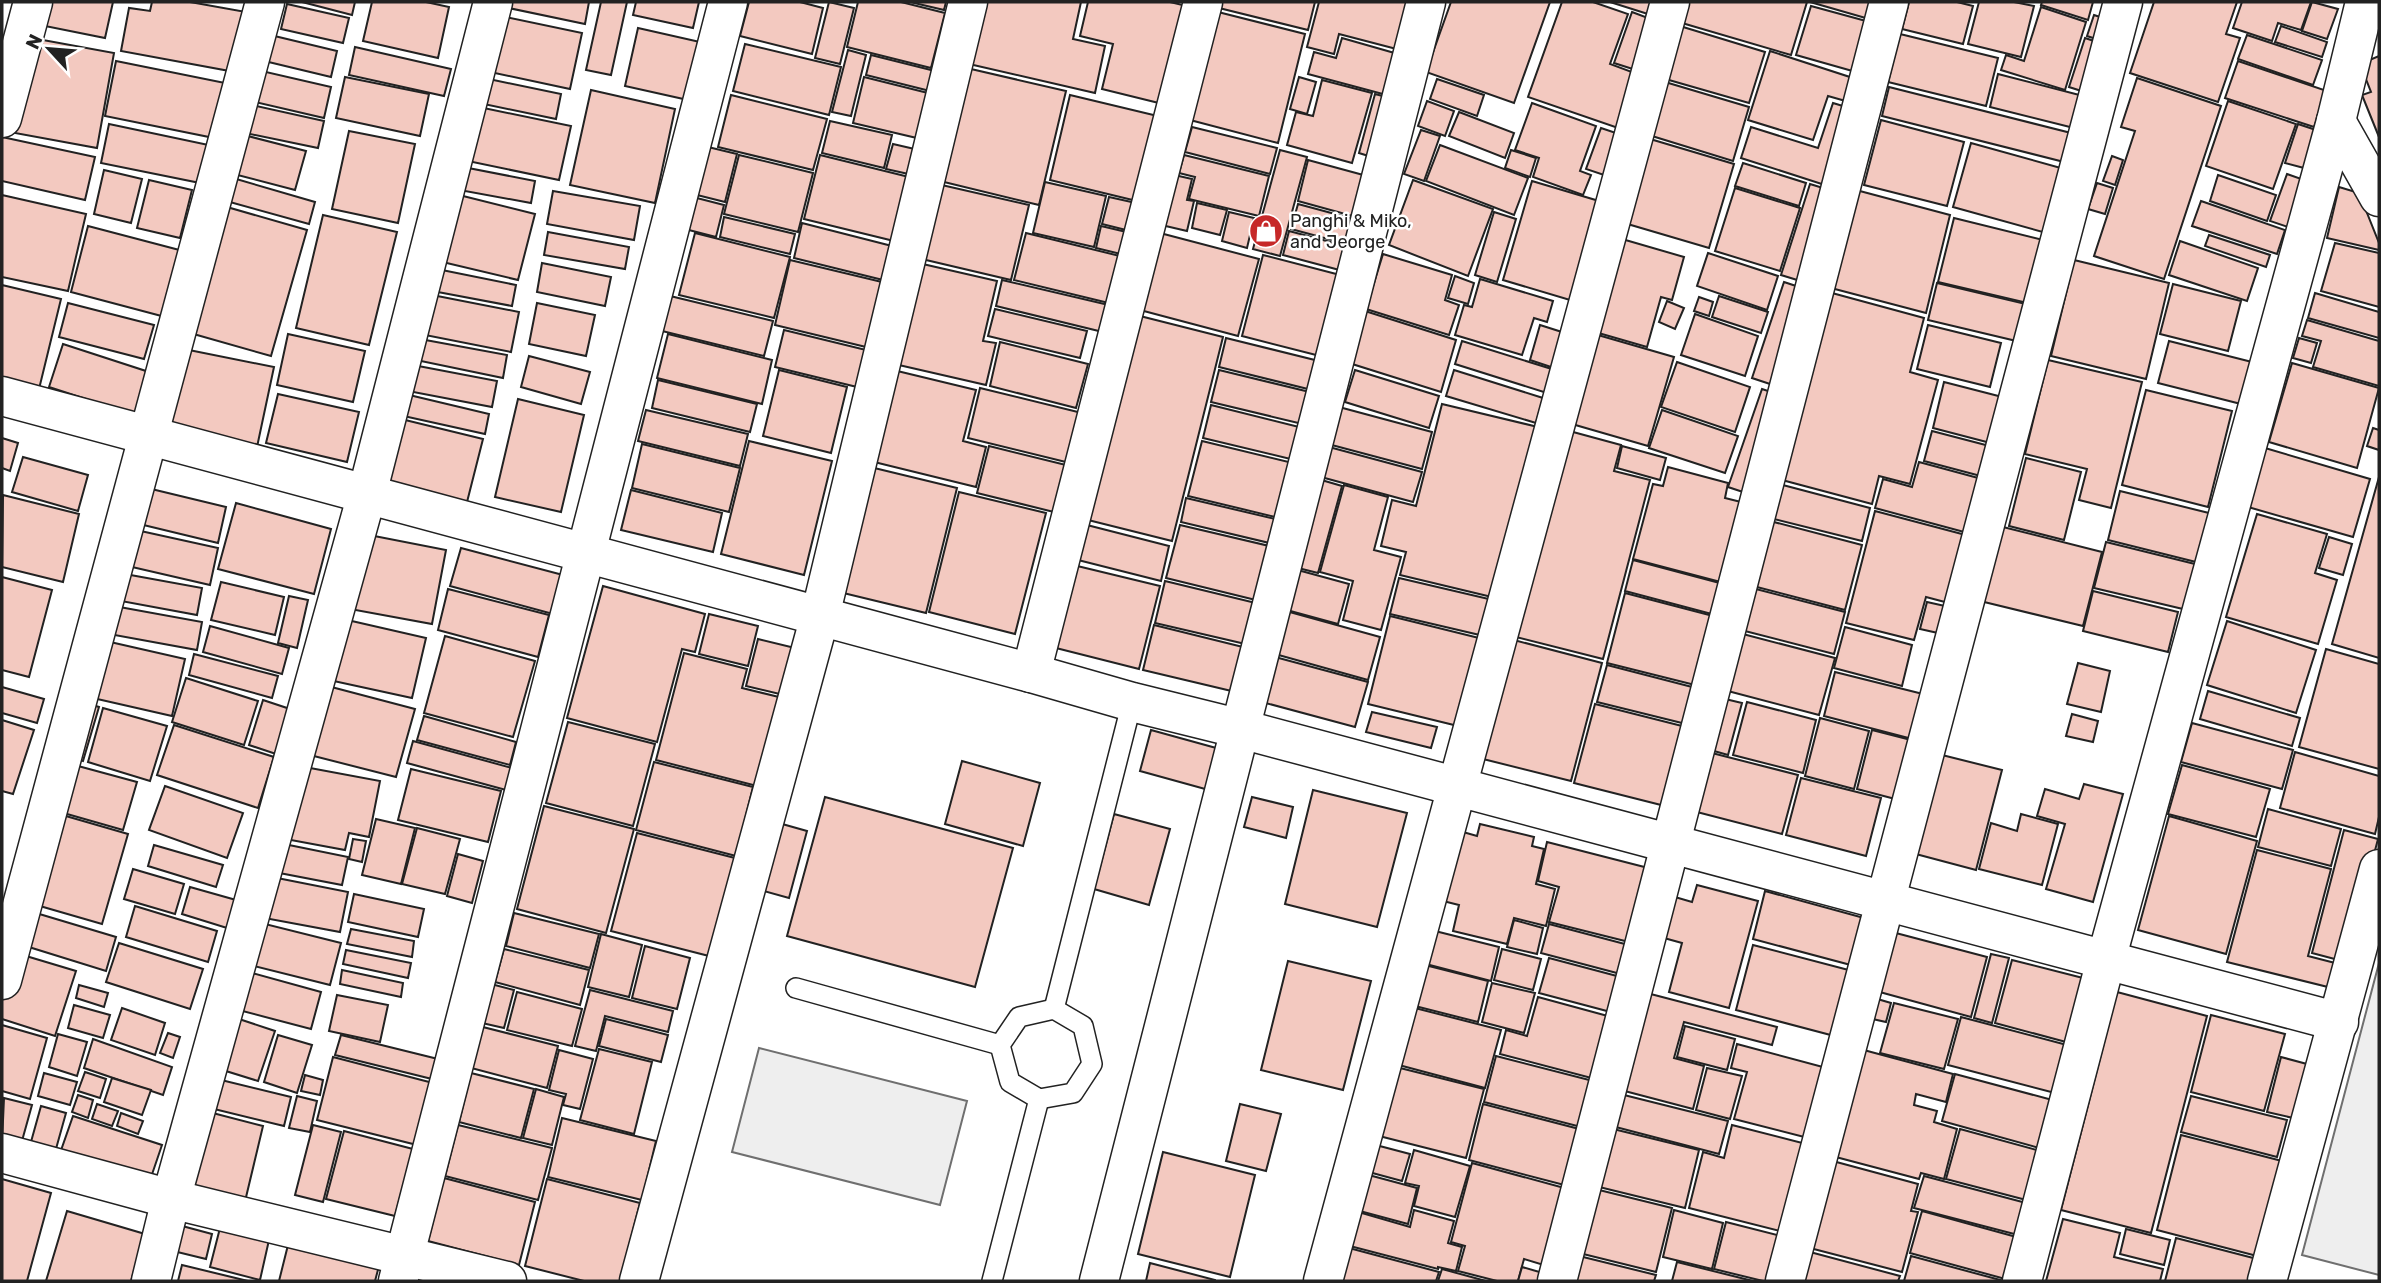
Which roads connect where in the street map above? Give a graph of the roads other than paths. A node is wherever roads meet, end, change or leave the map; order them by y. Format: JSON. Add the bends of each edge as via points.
{"nodes":[{"id":1,"x":33,"y":2,"type":"edge"},
{"id":2,"x":265,"y":2,"type":"edge"},
{"id":3,"x":493,"y":2,"type":"edge"},
{"id":4,"x":729,"y":2,"type":"edge"},
{"id":5,"x":968,"y":2,"type":"edge"},
{"id":6,"x":1203,"y":2,"type":"edge"},
{"id":7,"x":1426,"y":2,"type":"edge"},
{"id":8,"x":1670,"y":2,"type":"edge"},
{"id":9,"x":1889,"y":2,"type":"edge"},
{"id":10,"x":2123,"y":2,"type":"edge"},
{"id":11,"x":2365,"y":2,"type":"edge"},
{"id":12,"x":2,"y":118,"type":"edge"},
{"id":13,"x":2336,"y":121,"type":"junction"},
{"id":14,"x":2379,"y":197,"type":"edge"},
{"id":15,"x":2,"y":396,"type":"edge"},
{"id":16,"x":149,"y":434,"type":"junction"},
{"id":17,"x":367,"y":494,"type":"junction"},
{"id":18,"x":585,"y":553,"type":"junction"},
{"id":19,"x":820,"y":616,"type":"junction"},
{"id":20,"x":1031,"y":673,"type":"junction"},
{"id":21,"x":1132,"y":702,"type":"junction"},
{"id":22,"x":1241,"y":729,"type":"junction"},
{"id":23,"x":1458,"y":787,"type":"junction"},
{"id":24,"x":1669,"y":844,"type":"junction"},
{"id":25,"x":2379,"y":869,"type":"edge"},
{"id":26,"x":1886,"y":902,"type":"junction"},
{"id":27,"x":2374,"y":909,"type":"edge"},
{"id":28,"x":2106,"y":960,"type":"junction"},
{"id":29,"x":2,"y":980,"type":"edge"},
{"id":30,"x":796,"y":988,"type":"dead end"},
{"id":31,"x":1054,"y":1009,"type":"junction"},
{"id":32,"x":2339,"y":1022,"type":"junction"},
{"id":33,"x":1000,"y":1045,"type":"junction"},
{"id":34,"x":1039,"y":1099,"type":"junction"},
{"id":35,"x":2,"y":1153,"type":"edge"},
{"id":36,"x":171,"y":1199,"type":"junction"},
{"id":37,"x":401,"y":1268,"type":"edge"},
{"id":38,"x":151,"y":1281,"type":"edge"},
{"id":39,"x":507,"y":1281,"type":"edge"},
{"id":40,"x":639,"y":1281,"type":"edge"},
{"id":41,"x":992,"y":1281,"type":"edge"},
{"id":42,"x":1099,"y":1281,"type":"edge"},
{"id":43,"x":1323,"y":1281,"type":"edge"},
{"id":44,"x":1557,"y":1281,"type":"edge"},
{"id":45,"x":1785,"y":1281,"type":"edge"},
{"id":46,"x":2022,"y":1281,"type":"edge"},
{"id":47,"x":2267,"y":1281,"type":"edge"}],
"edges":[{"from":1,"to":12,"type":"street"},
{"from":2,"to":16,"type":"street"},
{"from":3,"to":17,"type":"street"},
{"from":4,"to":18,"type":"street"},
{"from":5,"to":19,"type":"street"},
{"from":6,"to":20,"type":"street"},
{"from":7,"to":22,"type":"street"},
{"from":8,"to":23,"type":"street"},
{"from":9,"to":24,"type":"street"},
{"from":10,"to":26,"type":"street"},
{"from":11,"to":13,"type":"street"},
{"from":13,"to":14,"type":"street"},
{"from":13,"to":28,"type":"street"},
{"from":15,"to":16,"type":"street"},
{"from":16,"to":17,"type":"street"},
{"from":16,"to":29,"type":"street"},
{"from":17,"to":18,"type":"street"},
{"from":17,"to":36,"type":"street"},
{"from":18,"to":19,"type":"street"},
{"from":18,"to":37,"type":"street"},
{"from":19,"to":20,"type":"street"},
{"from":19,"to":40,"type":"street"},
{"from":20,"to":21,"type":"street"},
{"from":21,"to":22,"type":"street"},
{"from":21,"to":31,"type":"lane"},
{"from":22,"to":23,"type":"street"},
{"from":22,"to":42,"type":"street"},
{"from":23,"to":24,"type":"street"},
{"from":23,"to":43,"type":"street"},
{"from":24,"to":26,"type":"street"},
{"from":24,"to":44,"type":"street"},
{"from":25,"to":27,"type":"street"},
{"from":26,"to":28,"type":"street"},
{"from":26,"to":45,"type":"street"},
{"from":27,"to":32,"type":"street"},
{"from":28,"to":32,"type":"street"},
{"from":28,"to":46,"type":"street"},
{"from":30,"to":33,"type":"lane"},
{"from":31,"to":33,"type":"lane","via":[[1019,1017]]},
{"from":31,"to":34,"type":"lane","via":[[1083,1027],[1093,1064],[1073,1093]]},
{"from":32,"to":47,"type":"street"},
{"from":33,"to":34,"type":"lane","via":[[1010,1082]]},
{"from":34,"to":41,"type":"lane"},
{"from":35,"to":36,"type":"street"},
{"from":36,"to":37,"type":"street"},
{"from":36,"to":38,"type":"street"},
{"from":37,"to":39,"type":"street"}]}
